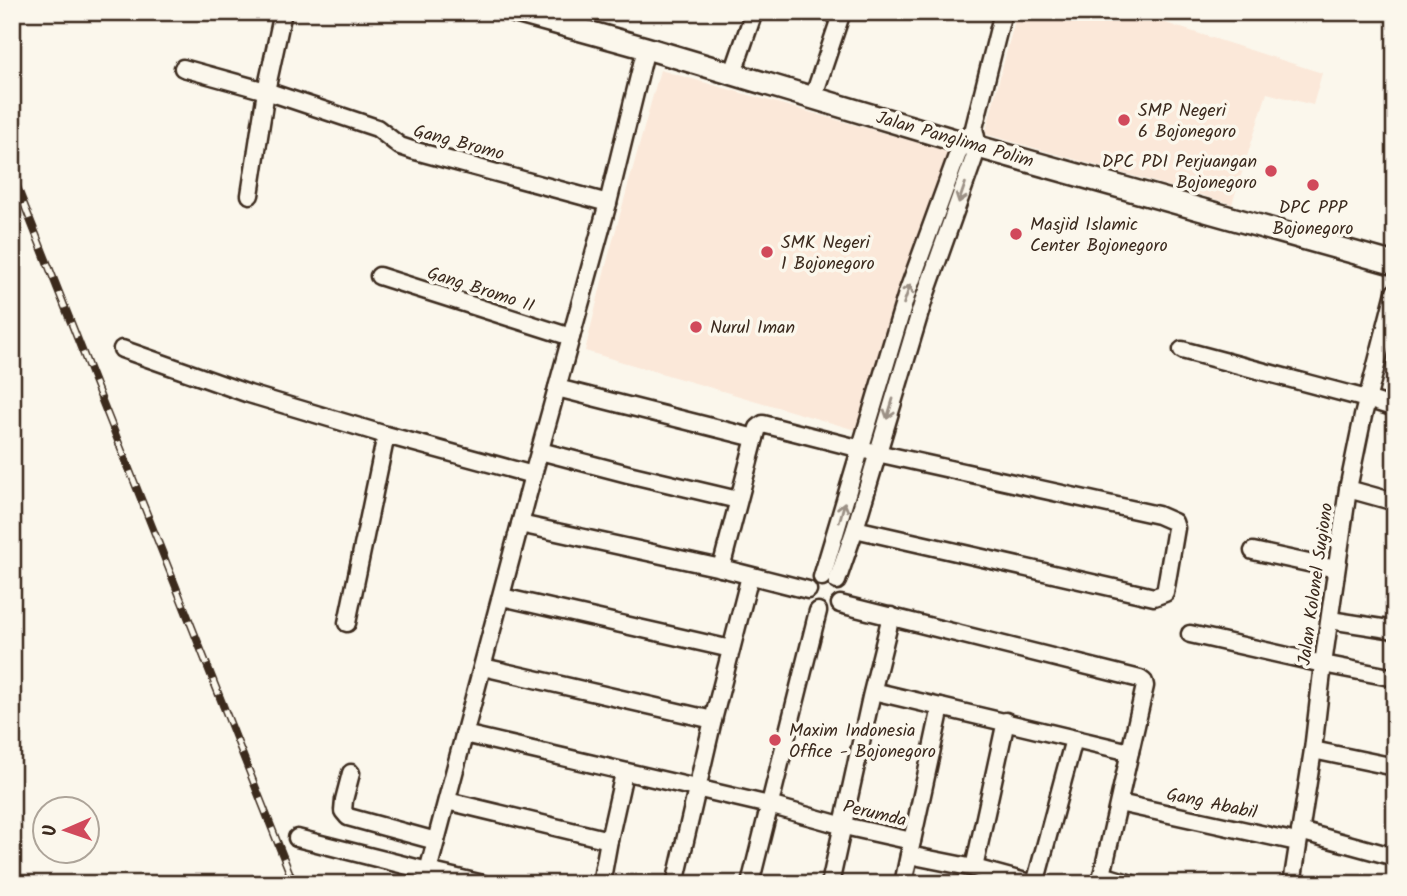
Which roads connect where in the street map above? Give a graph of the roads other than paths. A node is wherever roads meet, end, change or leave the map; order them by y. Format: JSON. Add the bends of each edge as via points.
{"nodes":[{"id":1,"x":283,"y":12,"type":"edge"},
{"id":2,"x":516,"y":12,"type":"edge"},
{"id":3,"x":754,"y":12,"type":"edge"},
{"id":4,"x":842,"y":12,"type":"edge"},
{"id":5,"x":1003,"y":12,"type":"edge"},
{"id":6,"x":646,"y":48,"type":"junction"},
{"id":7,"x":183,"y":68,"type":"dead end"},
{"id":8,"x":733,"y":73,"type":"junction"},
{"id":9,"x":266,"y":91,"type":"junction"},
{"id":10,"x":813,"y":98,"type":"junction"},
{"id":11,"x":971,"y":139,"type":"junction"},
{"id":12,"x":250,"y":195,"type":"dead end"},
{"id":13,"x":608,"y":203,"type":"junction"},
{"id":14,"x":1395,"y":264,"type":"edge"},
{"id":15,"x":379,"y":276,"type":"dead end"},
{"id":16,"x":1395,"y":292,"type":"edge"},
{"id":17,"x":571,"y":337,"type":"junction"},
{"id":18,"x":122,"y":349,"type":"dead end"},
{"id":19,"x":1182,"y":351,"type":"dead end"},
{"id":20,"x":557,"y":388,"type":"junction"},
{"id":21,"x":1367,"y":399,"type":"junction"},
{"id":22,"x":1395,"y":408,"type":"edge"},
{"id":23,"x":386,"y":435,"type":"junction"},
{"id":24,"x":755,"y":438,"type":"junction"},
{"id":25,"x":859,"y":448,"type":"junction"},
{"id":26,"x":540,"y":451,"type":"junction"},
{"id":27,"x":877,"y":453,"type":"junction"},
{"id":28,"x":533,"y":475,"type":"junction"},
{"id":29,"x":1348,"y":489,"type":"junction"},
{"id":30,"x":738,"y":500,"type":"junction"},
{"id":31,"x":1395,"y":502,"type":"edge"},
{"id":32,"x":520,"y":524,"type":"junction"},
{"id":33,"x":855,"y":529,"type":"junction"},
{"id":34,"x":1252,"y":551,"type":"dead end"},
{"id":35,"x":721,"y":568,"type":"junction"},
{"id":36,"x":1336,"y":569,"type":"junction"},
{"id":37,"x":750,"y":576,"type":"junction"},
{"id":38,"x":829,"y":579,"type":"junction"},
{"id":39,"x":808,"y":590,"type":"junction"},
{"id":40,"x":502,"y":597,"type":"junction"},
{"id":41,"x":840,"y":604,"type":"junction"},
{"id":42,"x":818,"y":611,"type":"junction"},
{"id":43,"x":891,"y":616,"type":"junction"},
{"id":44,"x":1330,"y":620,"type":"junction"},
{"id":45,"x":346,"y":623,"type":"dead end"},
{"id":46,"x":1395,"y":630,"type":"edge"},
{"id":47,"x":1190,"y":634,"type":"dead end"},
{"id":48,"x":731,"y":649,"type":"junction"},
{"id":49,"x":1323,"y":664,"type":"junction"},
{"id":50,"x":483,"y":667,"type":"junction"},
{"id":51,"x":1395,"y":678,"type":"edge"},
{"id":52,"x":873,"y":691,"type":"junction"},
{"id":53,"x":941,"y":707,"type":"junction"},
{"id":54,"x":713,"y":720,"type":"junction"},
{"id":55,"x":1006,"y":721,"type":"junction"},
{"id":56,"x":464,"y":734,"type":"junction"},
{"id":57,"x":1074,"y":738,"type":"junction"},
{"id":58,"x":1312,"y":750,"type":"junction"},
{"id":59,"x":1130,"y":752,"type":"junction"},
{"id":60,"x":1395,"y":767,"type":"edge"},
{"id":61,"x":624,"y":773,"type":"junction"},
{"id":62,"x":351,"y":774,"type":"dead end"},
{"id":63,"x":697,"y":789,"type":"junction"},
{"id":64,"x":447,"y":802,"type":"junction"},
{"id":65,"x":1119,"y":803,"type":"junction"},
{"id":66,"x":769,"y":806,"type":"junction"},
{"id":67,"x":844,"y":826,"type":"junction"},
{"id":68,"x":1299,"y":836,"type":"junction"},
{"id":69,"x":297,"y":838,"type":"dead end"},
{"id":70,"x":609,"y":840,"type":"junction"},
{"id":71,"x":436,"y":841,"type":"junction"},
{"id":72,"x":910,"y":848,"type":"junction"},
{"id":73,"x":1395,"y":857,"type":"edge"},
{"id":74,"x":974,"y":868,"type":"junction"},
{"id":75,"x":426,"y":878,"type":"edge"},
{"id":76,"x":1101,"y":880,"type":"edge"},
{"id":77,"x":483,"y":884,"type":"edge"},
{"id":78,"x":601,"y":884,"type":"edge"},
{"id":79,"x":675,"y":884,"type":"edge"},
{"id":80,"x":750,"y":884,"type":"edge"},
{"id":81,"x":830,"y":884,"type":"edge"},
{"id":82,"x":903,"y":884,"type":"edge"},
{"id":83,"x":1034,"y":884,"type":"edge"},
{"id":84,"x":1132,"y":884,"type":"edge"},
{"id":85,"x":1292,"y":884,"type":"edge"}],
"edges":[{"from":1,"to":9,"type":"street"},
{"from":2,"to":6,"type":"main road","name":"Jalan Panglima Polim"},
{"from":3,"to":8,"type":"street"},
{"from":4,"to":10,"type":"street"},
{"from":5,"to":11,"type":"street"},
{"from":6,"to":8,"type":"main road","name":"Jalan Panglima Polim"},
{"from":6,"to":13,"type":"street"},
{"from":7,"to":9,"type":"street","name":"Gang Bromo"},
{"from":8,"to":10,"type":"main road","name":"Jalan Panglima Polim"},
{"from":9,"to":12,"type":"street"},
{"from":9,"to":13,"type":"street","name":"Gang Bromo","via":[[377,128],[412,150]]},
{"from":10,"to":11,"type":"main road","name":"Jalan Panglima Polim"},
{"from":11,"to":14,"type":"main road","name":"Jalan Panglima Polim"},
{"from":25,"to":11,"type":"street","one_way":true,"via":[[907,293]]},
{"from":11,"to":27,"type":"street","one_way":true},
{"from":13,"to":17,"type":"street"},
{"from":15,"to":17,"type":"street","name":"Gang Bromo II"},
{"from":16,"to":21,"type":"street","name":"Jalan Kolonel Sugiono"},
{"from":17,"to":20,"type":"street"},
{"from":18,"to":23,"type":"street"},
{"from":19,"to":21,"type":"street"},
{"from":20,"to":24,"type":"street"},
{"from":20,"to":26,"type":"street"},
{"from":21,"to":22,"type":"street"},
{"from":21,"to":29,"type":"street","name":"Jalan Kolonel Sugiono"},
{"from":23,"to":28,"type":"street"},
{"from":23,"to":45,"type":"street"},
{"from":24,"to":25,"type":"street","via":[[763,425]]},
{"from":24,"to":30,"type":"street"},
{"from":25,"to":27,"type":"street"},
{"from":38,"to":25,"type":"street","one_way":true},
{"from":26,"to":28,"type":"street"},
{"from":26,"to":30,"type":"street"},
{"from":27,"to":33,"type":"street"},
{"from":27,"to":33,"type":"street","via":[[1167,518],[1176,528],[1165,593],[1143,595]]},
{"from":28,"to":32,"type":"street"},
{"from":29,"to":31,"type":"street"},
{"from":29,"to":36,"type":"street","name":"Jalan Kolonel Sugiono"},
{"from":30,"to":35,"type":"street"},
{"from":32,"to":35,"type":"street"},
{"from":32,"to":40,"type":"street"},
{"from":33,"to":38,"type":"street"},
{"from":34,"to":36,"type":"street"},
{"from":35,"to":37,"type":"street"},
{"from":36,"to":44,"type":"street","name":"Jalan Kolonel Sugiono"},
{"from":37,"to":39,"type":"street"},
{"from":37,"to":48,"type":"street"},
{"from":38,"to":39,"type":"street","via":[[813,582]]},
{"from":38,"to":41,"type":"street","via":[[840,585]]},
{"from":39,"to":42,"type":"street","via":[[808,600]]},
{"from":40,"to":48,"type":"street"},
{"from":40,"to":50,"type":"street"},
{"from":41,"to":42,"type":"street","via":[[828,612]]},
{"from":41,"to":43,"type":"street"},
{"from":42,"to":66,"type":"street"},
{"from":43,"to":52,"type":"street"},
{"from":43,"to":59,"type":"street","via":[[1144,681]]},
{"from":44,"to":46,"type":"street"},
{"from":44,"to":49,"type":"street","name":"Jalan Kolonel Sugiono"},
{"from":47,"to":49,"type":"street"},
{"from":48,"to":54,"type":"street"},
{"from":49,"to":51,"type":"street"},
{"from":49,"to":58,"type":"street","name":"Jalan Kolonel Sugiono"},
{"from":50,"to":54,"type":"street"},
{"from":50,"to":56,"type":"street"},
{"from":52,"to":53,"type":"street"},
{"from":52,"to":67,"type":"street"},
{"from":53,"to":55,"type":"street"},
{"from":53,"to":72,"type":"street"},
{"from":54,"to":63,"type":"street"},
{"from":55,"to":57,"type":"street"},
{"from":55,"to":74,"type":"street"},
{"from":56,"to":61,"type":"street","name":"Perumda"},
{"from":56,"to":64,"type":"street"},
{"from":57,"to":59,"type":"street"},
{"from":57,"to":83,"type":"street"},
{"from":58,"to":60,"type":"street"},
{"from":58,"to":68,"type":"street","name":"Jalan Kolonel Sugiono"},
{"from":59,"to":65,"type":"street"},
{"from":61,"to":63,"type":"street","name":"Perumda"},
{"from":61,"to":70,"type":"street"},
{"from":62,"to":71,"type":"street","via":[[344,800],[348,817]]},
{"from":63,"to":66,"type":"street","name":"Perumda"},
{"from":63,"to":79,"type":"street"},
{"from":64,"to":70,"type":"street"},
{"from":64,"to":71,"type":"street"},
{"from":65,"to":68,"type":"street","name":"Gang Ababil"},
{"from":65,"to":76,"type":"street"},
{"from":66,"to":67,"type":"street","name":"Perumda"},
{"from":66,"to":80,"type":"street"},
{"from":67,"to":72,"type":"street","name":"Perumda"},
{"from":67,"to":81,"type":"street"},
{"from":68,"to":73,"type":"street","name":"Gang Ababil"},
{"from":68,"to":85,"type":"street","name":"Jalan Kolonel Sugiono"},
{"from":69,"to":75,"type":"street"},
{"from":70,"to":78,"type":"street"},
{"from":71,"to":75,"type":"street"},
{"from":72,"to":74,"type":"street","name":"Perumda"},
{"from":72,"to":82,"type":"street"},
{"from":74,"to":83,"type":"street","name":"Perumda"},
{"from":75,"to":77,"type":"street"},
{"from":76,"to":84,"type":"street"}]}
